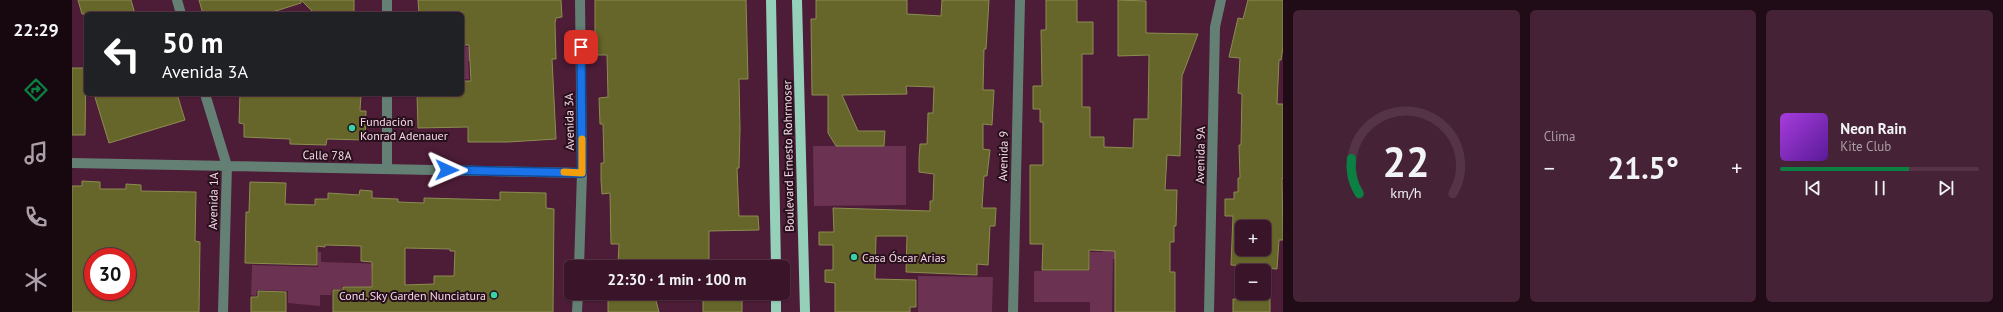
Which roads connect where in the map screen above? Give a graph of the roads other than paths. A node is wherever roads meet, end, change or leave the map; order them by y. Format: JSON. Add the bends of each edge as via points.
{"nodes":[{"id":1,"x":177,"y":0,"type":"edge"},
{"id":2,"x":386,"y":0,"type":"edge"},
{"id":3,"x":580,"y":0,"type":"edge"},
{"id":4,"x":771,"y":0,"type":"edge"},
{"id":5,"x":797,"y":0,"type":"edge"},
{"id":6,"x":1020,"y":0,"type":"edge"},
{"id":7,"x":1221,"y":0,"type":"edge"},
{"id":8,"x":180,"y":12,"type":"edge"},
{"id":9,"x":387,"y":12,"type":"edge"},
{"id":10,"x":206,"y":96,"type":"edge"},
{"id":11,"x":387,"y":96,"type":"edge"},
{"id":12,"x":72,"y":163,"type":"edge"},
{"id":13,"x":227,"y":166,"type":"junction"},
{"id":14,"x":387,"y":169,"type":"junction"},
{"id":15,"x":582,"y":173,"type":"junction"},
{"id":16,"x":579,"y":260,"type":"edge"},
{"id":17,"x":776,"y":260,"type":"edge"},
{"id":18,"x":578,"y":300,"type":"edge"},
{"id":19,"x":776,"y":300,"type":"edge"},
{"id":20,"x":223,"y":312,"type":"edge"},
{"id":21,"x":577,"y":312,"type":"edge"},
{"id":22,"x":776,"y":312,"type":"edge"},
{"id":23,"x":805,"y":312,"type":"edge"},
{"id":24,"x":1013,"y":312,"type":"edge"},
{"id":25,"x":1209,"y":312,"type":"edge"}],
"edges":[{"from":1,"to":8,"type":"street"},
{"from":2,"to":9,"type":"street"},
{"from":3,"to":15,"type":"street","name":"Avenida 3A"},
{"from":4,"to":17,"type":"main road","name":"Boulevard Ernesto Rohrmoser"},
{"from":5,"to":23,"type":"main road","name":"Boulevard Ernesto Rohrmoser"},
{"from":6,"to":24,"type":"street","name":"Avenida 9"},
{"from":7,"to":25,"type":"street","name":"Avenida 9A","via":[[1215,27]]},
{"from":10,"to":13,"type":"street","name":"Avenida 1A"},
{"from":11,"to":14,"type":"street"},
{"from":12,"to":13,"type":"street","name":"Calle 78A"},
{"from":13,"to":14,"type":"street","name":"Calle 78A"},
{"from":13,"to":20,"type":"street","name":"Avenida 1A"},
{"from":14,"to":15,"type":"street","name":"Calle 78A"},
{"from":15,"to":16,"type":"street","name":"Avenida 3A"},
{"from":18,"to":21,"type":"street"},
{"from":19,"to":22,"type":"main road"}]}
